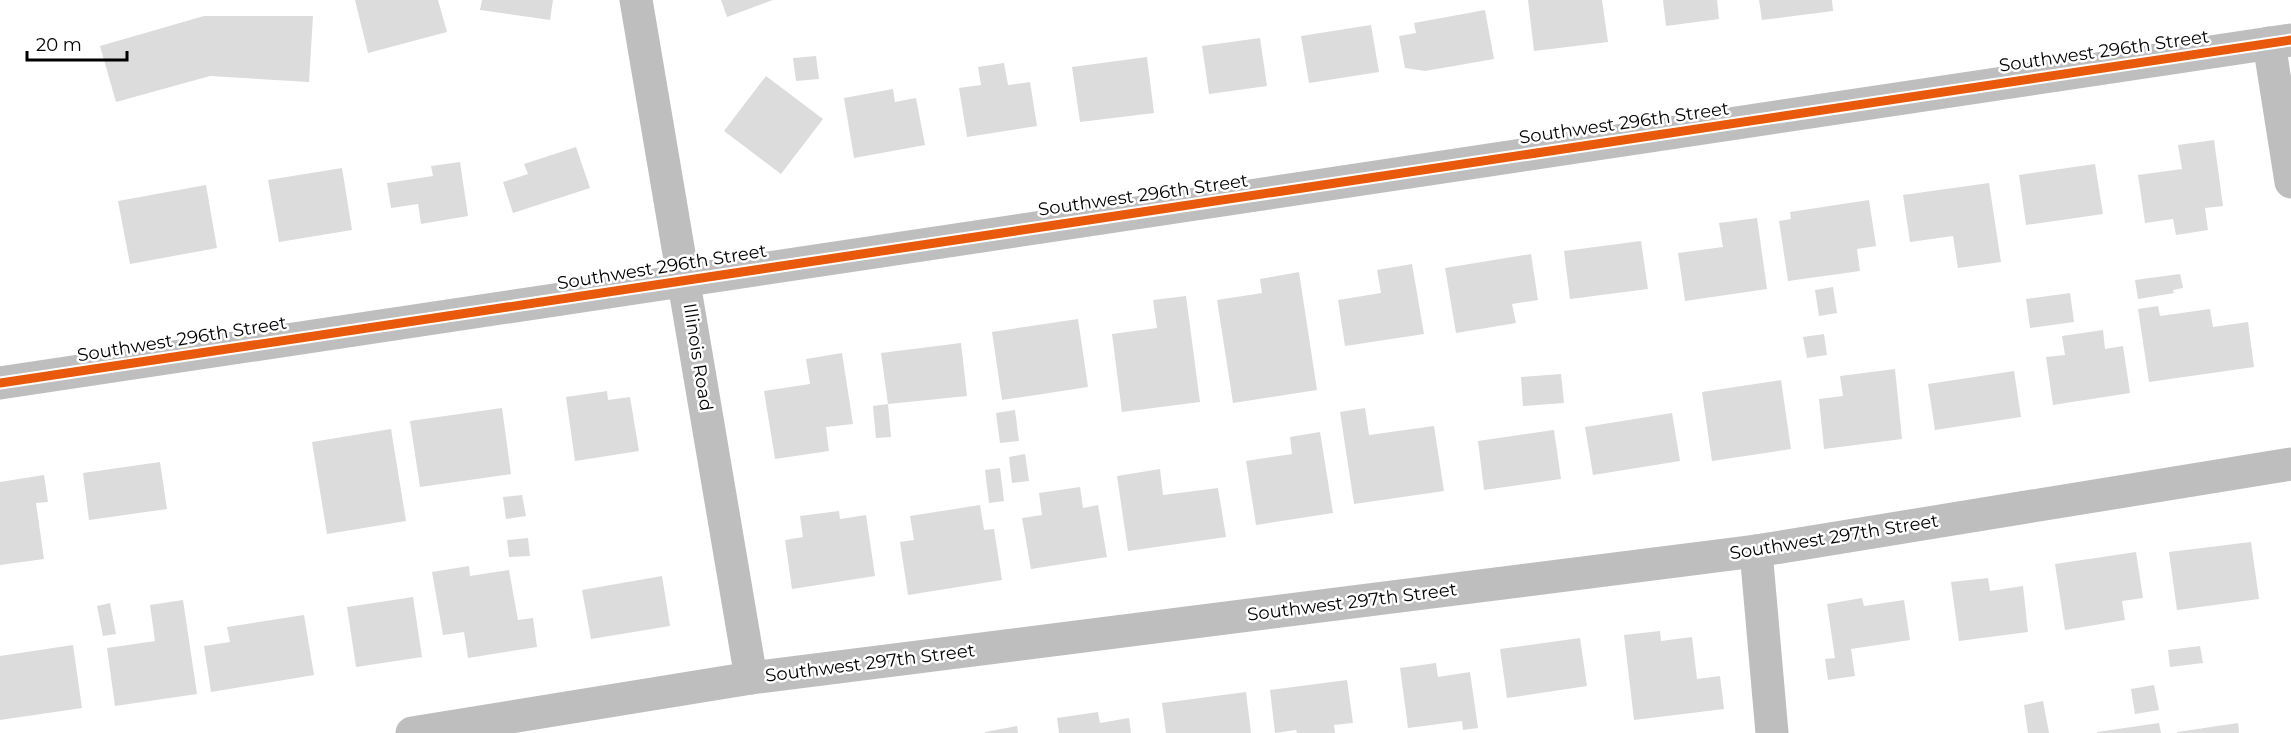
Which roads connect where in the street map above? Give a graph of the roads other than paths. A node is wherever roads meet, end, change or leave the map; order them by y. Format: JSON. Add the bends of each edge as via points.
{"nodes":[{"id":1,"x":636,"y":0,"type":"edge"},
{"id":2,"x":2280,"y":42,"type":"edge"},
{"id":3,"x":2291,"y":182,"type":"edge"},
{"id":4,"x":685,"y":280,"type":"junction"},
{"id":5,"x":0,"y":383,"type":"edge"},
{"id":6,"x":2291,"y":464,"type":"edge"},
{"id":7,"x":1755,"y":550,"type":"junction"},
{"id":8,"x":751,"y":678,"type":"junction"},
{"id":9,"x":412,"y":733,"type":"edge"},
{"id":10,"x":1772,"y":733,"type":"edge"}],
"edges":[{"from":1,"to":4,"type":"street","name":"Illinois Road"},
{"from":2,"to":3,"type":"street"},
{"from":2,"to":4,"type":"street","name":"Southwest 296th Street"},
{"from":4,"to":5,"type":"street","name":"Southwest 296th Street"},
{"from":4,"to":8,"type":"street","name":"Illinois Road"},
{"from":6,"to":7,"type":"street","name":"Southwest 297th Street"},
{"from":7,"to":8,"type":"street","name":"Southwest 297th Street"},
{"from":7,"to":10,"type":"street"},
{"from":8,"to":9,"type":"street","name":"Southwest 297th Street"}]}
